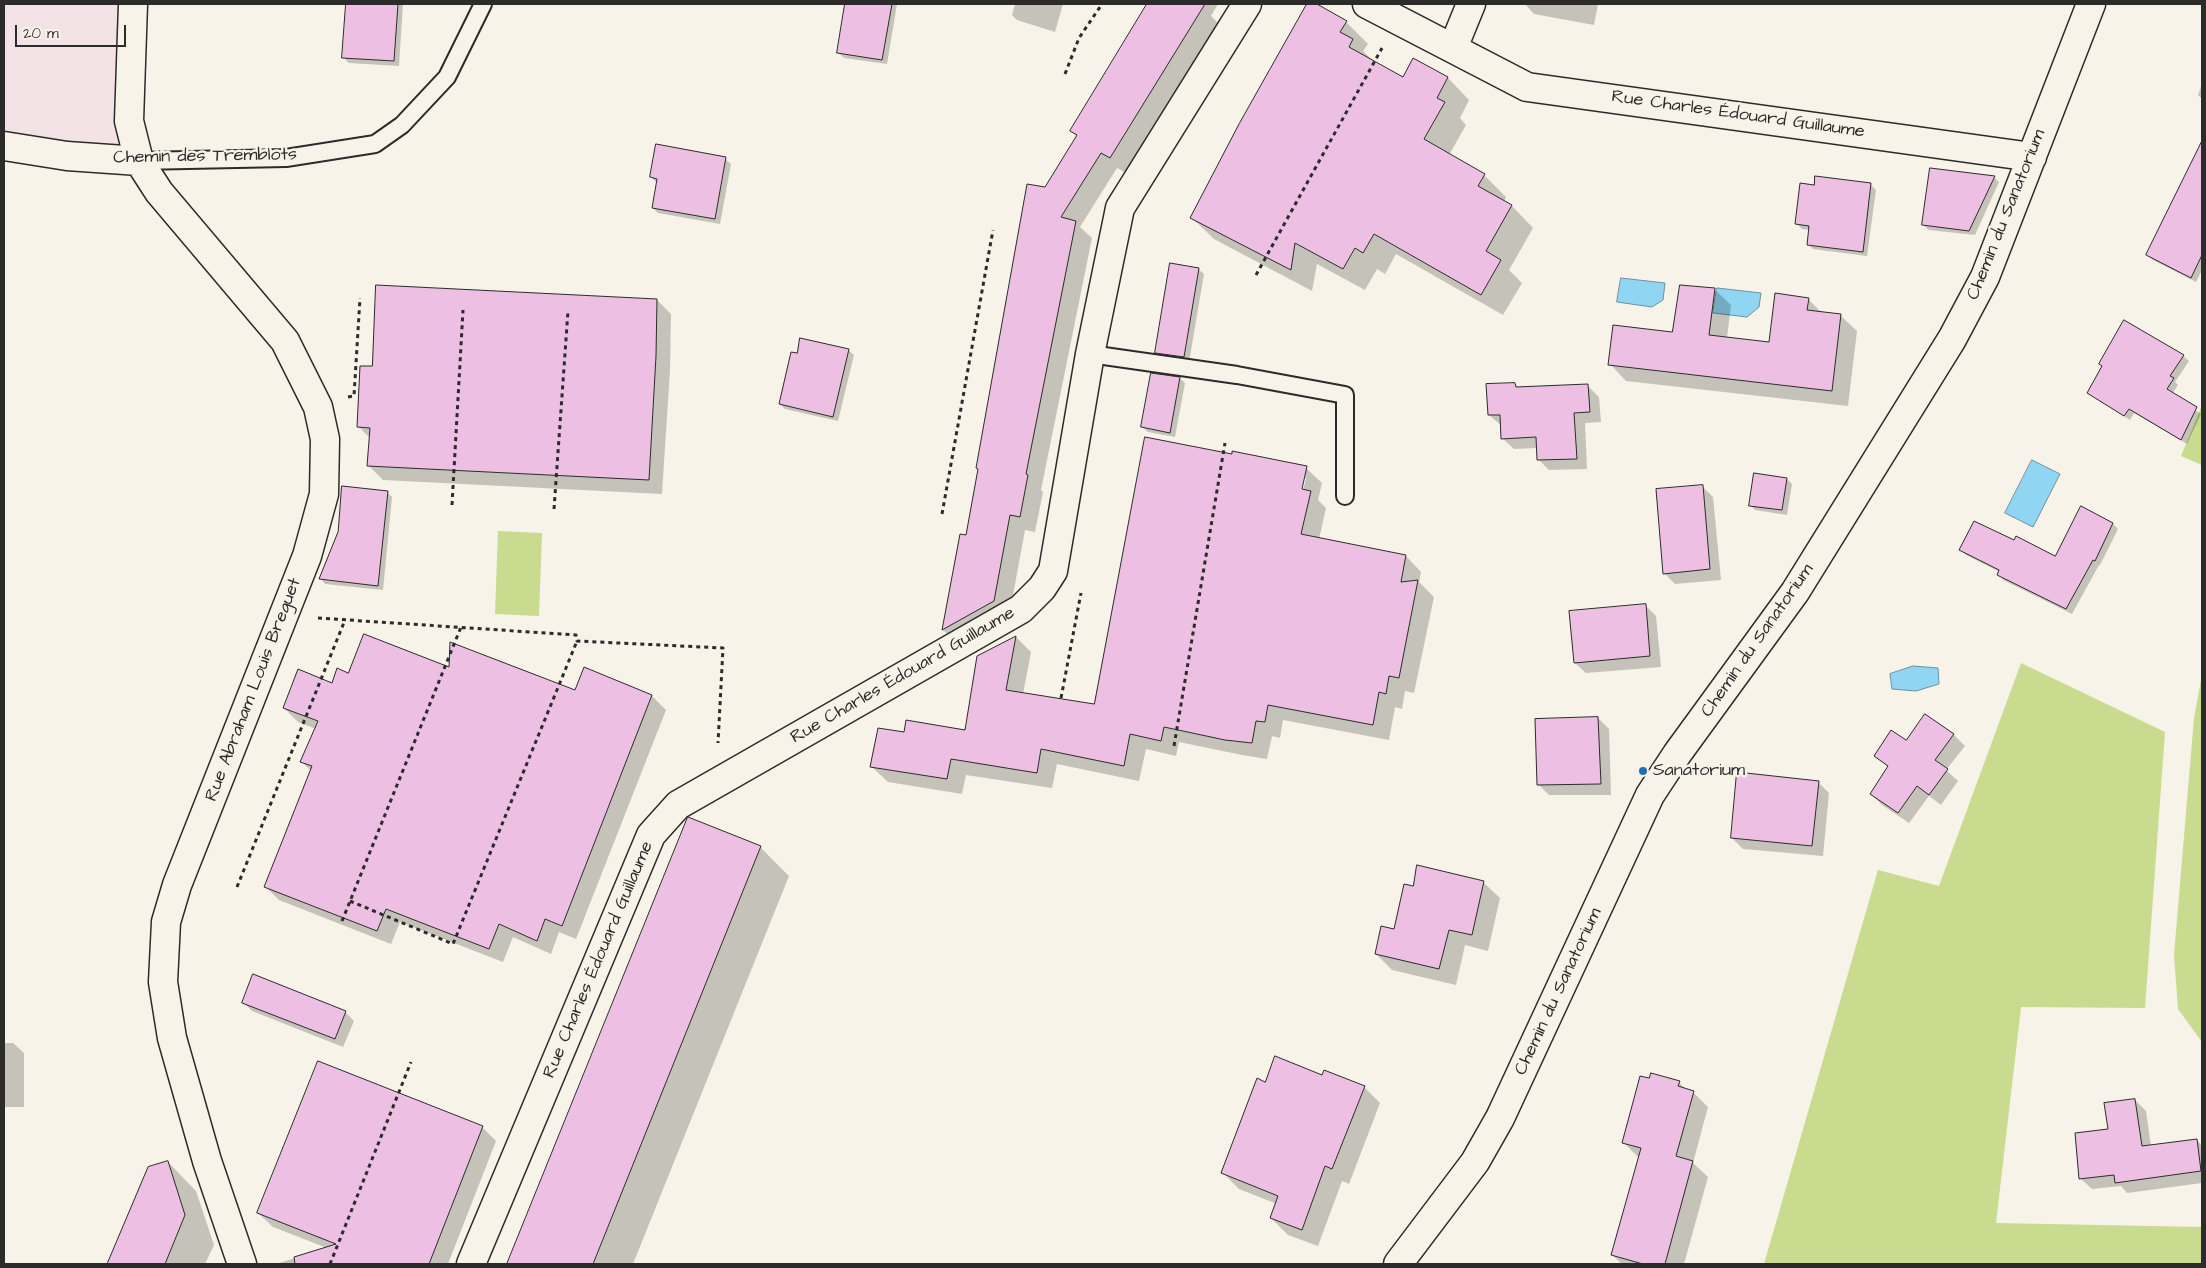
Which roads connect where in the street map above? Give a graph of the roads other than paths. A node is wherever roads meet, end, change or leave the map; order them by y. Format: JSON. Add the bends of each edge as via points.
{"nodes":[{"id":1,"x":133,"y":4,"type":"edge"},
{"id":2,"x":483,"y":4,"type":"edge"},
{"id":3,"x":1247,"y":4,"type":"edge"},
{"id":4,"x":1368,"y":4,"type":"edge"},
{"id":5,"x":1471,"y":4,"type":"edge"},
{"id":6,"x":2091,"y":4,"type":"edge"},
{"id":7,"x":1454,"y":48,"type":"junction"},
{"id":8,"x":4,"y":146,"type":"edge"},
{"id":9,"x":2032,"y":157,"type":"junction"},
{"id":10,"x":139,"y":161,"type":"junction"},
{"id":11,"x":1090,"y":354,"type":"junction"},
{"id":12,"x":1345,"y":496,"type":"dead end"},
{"id":13,"x":242,"y":1264,"type":"edge"},
{"id":14,"x":471,"y":1264,"type":"edge"},
{"id":15,"x":1398,"y":1264,"type":"edge"}],
"edges":[{"from":1,"to":10,"type":"street","via":[[129,122]]},
{"from":2,"to":10,"type":"lane","name":"Chemin des Tremblots","via":[[447,77],[402,125],[375,144],[286,158]]},
{"from":3,"to":11,"type":"street","name":"Rue Charles Édouard Guillaume","via":[[1120,208]]},
{"from":4,"to":7,"type":"street","name":"Rue Charles Édouard Guillaume"},
{"from":5,"to":7,"type":"street"},
{"from":6,"to":9,"type":"street","name":"Chemin du Sanatorium"},
{"from":7,"to":9,"type":"street","name":"Rue Charles Édouard Guillaume","via":[[1527,87]]},
{"from":8,"to":10,"type":"street","name":"Chemin des Tremblots","via":[[68,156]]},
{"from":9,"to":15,"type":"street","name":"Chemin du Sanatorium","via":[[1985,277],[1952,339],[1795,592],[1650,795],[1500,1118],[1475,1162]]},
{"from":10,"to":13,"type":"street","name":"Rue Abraham Louis Breguet","via":[[171,207],[285,341],[316,401],[325,439],[324,494],[306,556],[177,885],[166,922],[163,982],[172,1038],[207,1161]]},
{"from":11,"to":12,"type":"lane","via":[[1237,375],[1345,395]]},
{"from":11,"to":14,"type":"street","name":"Rue Charles Édouard Guillaume","via":[[1053,571],[1042,588],[1021,609],[678,804],[651,835]]}]}
